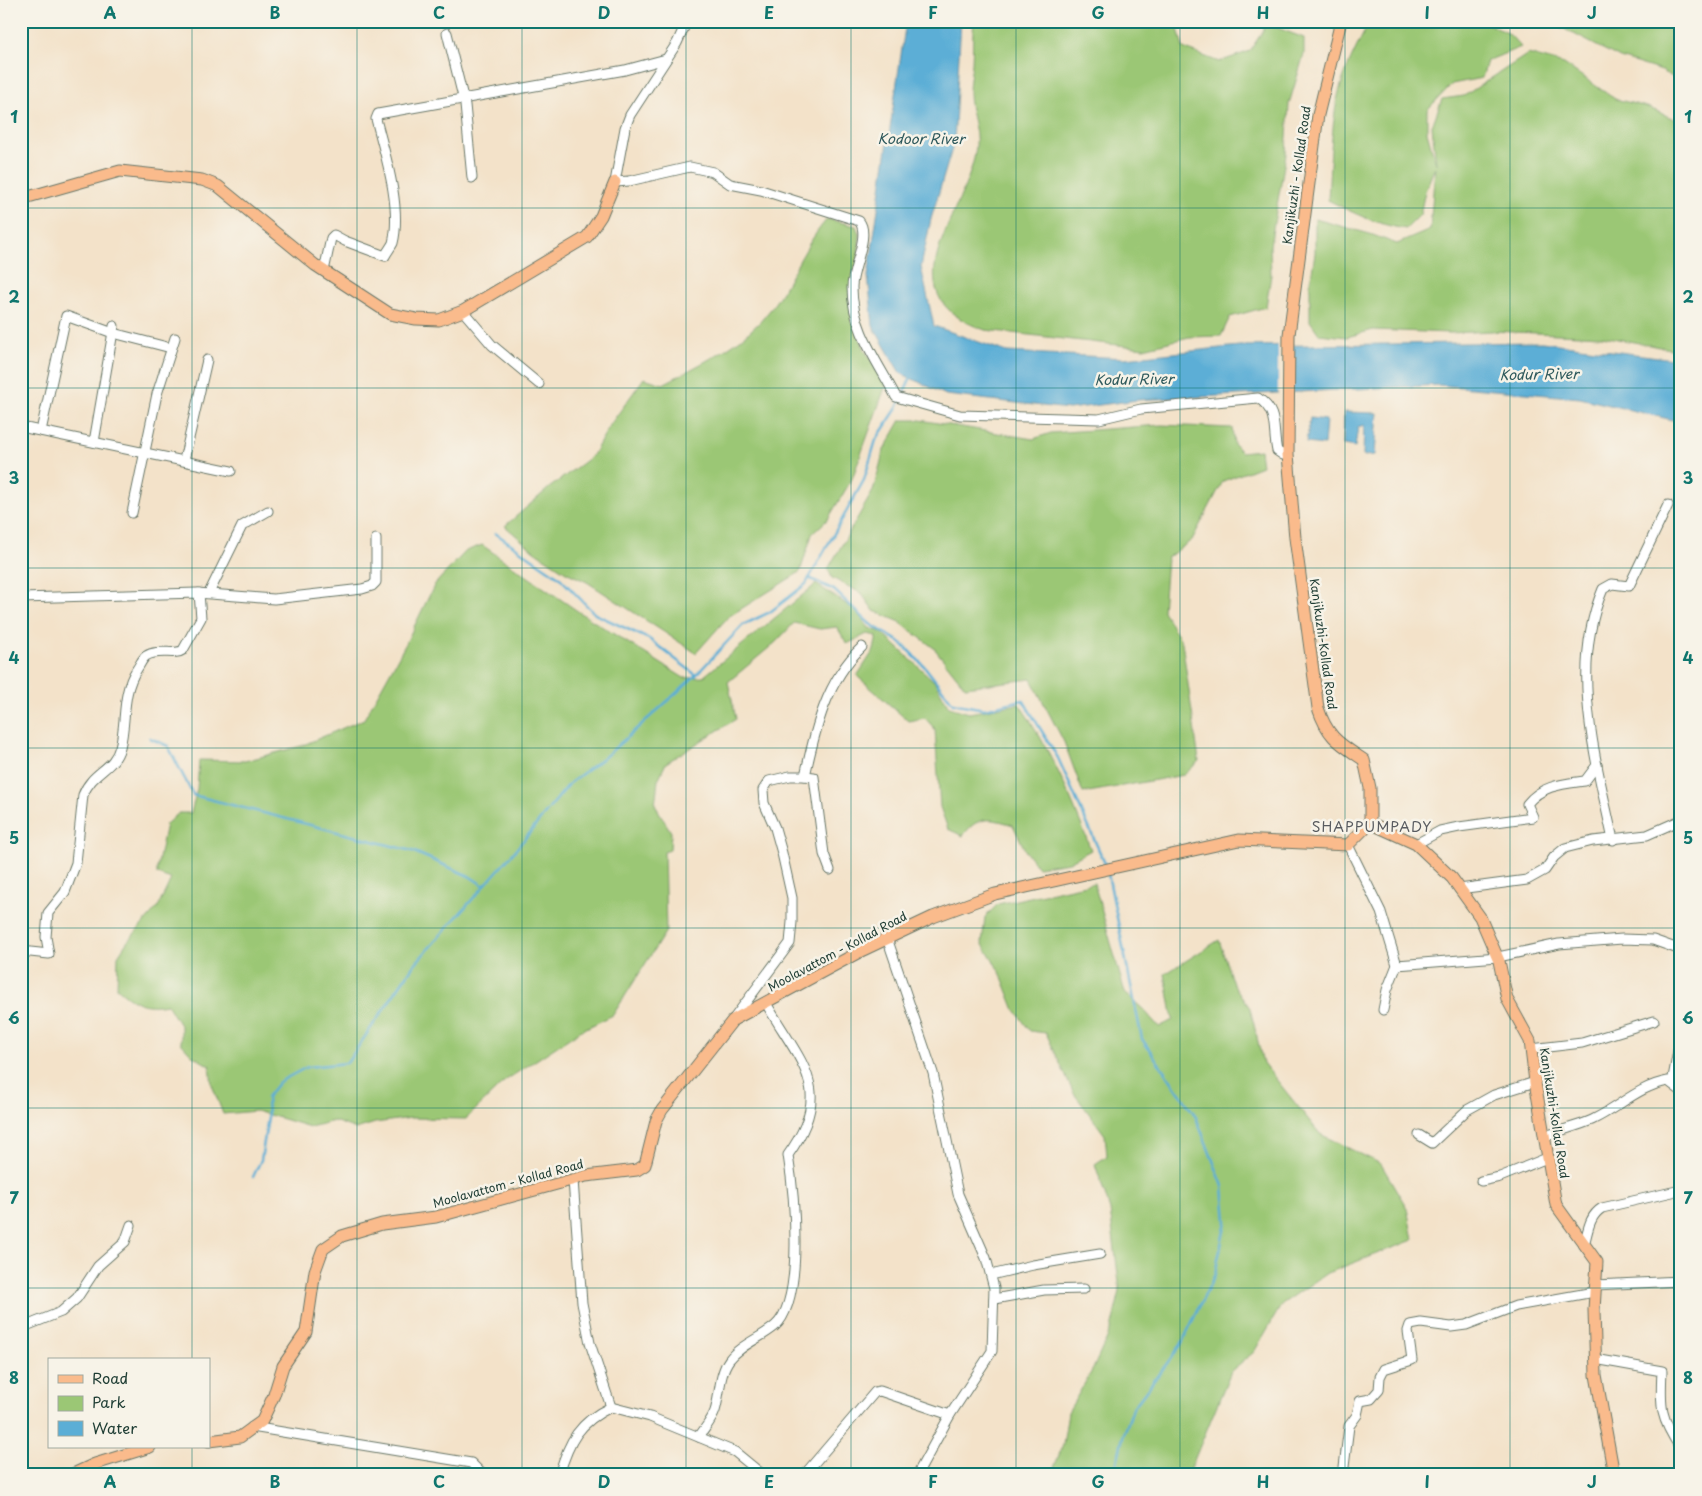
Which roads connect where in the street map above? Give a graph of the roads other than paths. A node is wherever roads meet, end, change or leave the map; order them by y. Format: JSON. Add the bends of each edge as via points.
{"nodes":[{"id":1,"x":687,"y":21,"type":"edge"},
{"id":2,"x":1341,"y":21,"type":"edge"},
{"id":3,"x":447,"y":33,"type":"dead end"},
{"id":4,"x":666,"y":60,"type":"junction"},
{"id":5,"x":463,"y":99,"type":"junction"},
{"id":6,"x":472,"y":178,"type":"dead end"},
{"id":7,"x":615,"y":182,"type":"junction"},
{"id":8,"x":21,"y":198,"type":"edge"},
{"id":9,"x":324,"y":271,"type":"junction"},
{"id":10,"x":463,"y":311,"type":"junction"},
{"id":11,"x":114,"y":330,"type":"junction"},
{"id":12,"x":175,"y":338,"type":"dead end"},
{"id":13,"x":171,"y":348,"type":"junction"},
{"id":14,"x":207,"y":360,"type":"dead end"},
{"id":15,"x":539,"y":384,"type":"dead end"},
{"id":16,"x":1289,"y":407,"type":"joint"},
{"id":17,"x":21,"y":428,"type":"edge"},
{"id":18,"x":41,"y":431,"type":"junction"},
{"id":19,"x":94,"y":442,"type":"junction"},
{"id":20,"x":145,"y":452,"type":"junction"},
{"id":21,"x":1288,"y":454,"type":"junction"},
{"id":22,"x":184,"y":460,"type":"junction"},
{"id":23,"x":231,"y":471,"type":"dead end"},
{"id":24,"x":1668,"y":505,"type":"dead end"},
{"id":25,"x":268,"y":511,"type":"dead end"},
{"id":26,"x":132,"y":513,"type":"dead end"},
{"id":27,"x":376,"y":539,"type":"dead end"},
{"id":28,"x":199,"y":593,"type":"junction"},
{"id":29,"x":209,"y":593,"type":"junction"},
{"id":30,"x":21,"y":598,"type":"edge"},
{"id":31,"x":862,"y":647,"type":"dead end"},
{"id":32,"x":1597,"y":765,"type":"junction"},
{"id":33,"x":805,"y":776,"type":"junction"},
{"id":34,"x":1681,"y":820,"type":"edge"},
{"id":35,"x":1370,"y":822,"type":"junction"},
{"id":36,"x":1613,"y":840,"type":"junction"},
{"id":37,"x":1416,"y":844,"type":"junction"},
{"id":38,"x":1348,"y":845,"type":"junction"},
{"id":39,"x":830,"y":870,"type":"dead end"},
{"id":40,"x":1460,"y":889,"type":"junction"},
{"id":41,"x":887,"y":938,"type":"junction"},
{"id":42,"x":1681,"y":950,"type":"edge"},
{"id":43,"x":21,"y":952,"type":"edge"},
{"id":44,"x":1498,"y":957,"type":"junction"},
{"id":45,"x":1397,"y":965,"type":"junction"},
{"id":46,"x":766,"y":1003,"type":"junction"},
{"id":47,"x":1383,"y":1010,"type":"dead end"},
{"id":48,"x":733,"y":1020,"type":"junction"},
{"id":49,"x":1654,"y":1021,"type":"dead end"},
{"id":50,"x":1681,"y":1035,"type":"edge"},
{"id":51,"x":1680,"y":1047,"type":"edge"},
{"id":52,"x":1531,"y":1049,"type":"junction"},
{"id":53,"x":1535,"y":1082,"type":"junction"},
{"id":54,"x":1672,"y":1083,"type":"junction"},
{"id":55,"x":1681,"y":1091,"type":"edge"},
{"id":56,"x":1419,"y":1134,"type":"dead end"},
{"id":57,"x":1544,"y":1137,"type":"junction"},
{"id":58,"x":1547,"y":1158,"type":"junction"},
{"id":59,"x":574,"y":1180,"type":"junction"},
{"id":60,"x":1480,"y":1181,"type":"dead end"},
{"id":61,"x":1681,"y":1190,"type":"edge"},
{"id":62,"x":131,"y":1225,"type":"dead end"},
{"id":63,"x":1584,"y":1245,"type":"junction"},
{"id":64,"x":1100,"y":1254,"type":"dead end"},
{"id":65,"x":992,"y":1275,"type":"junction"},
{"id":66,"x":1681,"y":1281,"type":"edge"},
{"id":67,"x":1084,"y":1289,"type":"dead end"},
{"id":68,"x":1594,"y":1289,"type":"junction"},
{"id":69,"x":994,"y":1299,"type":"junction"},
{"id":70,"x":21,"y":1328,"type":"edge"},
{"id":71,"x":1595,"y":1359,"type":"junction"},
{"id":72,"x":611,"y":1407,"type":"junction"},
{"id":73,"x":950,"y":1415,"type":"junction"},
{"id":74,"x":252,"y":1428,"type":"junction"},
{"id":75,"x":699,"y":1437,"type":"junction"},
{"id":76,"x":210,"y":1441,"type":"edge"},
{"id":77,"x":147,"y":1448,"type":"edge"},
{"id":78,"x":1681,"y":1449,"type":"edge"},
{"id":79,"x":72,"y":1475,"type":"edge"},
{"id":80,"x":483,"y":1475,"type":"edge"},
{"id":81,"x":559,"y":1475,"type":"edge"},
{"id":82,"x":763,"y":1475,"type":"edge"},
{"id":83,"x":804,"y":1475,"type":"edge"},
{"id":84,"x":917,"y":1475,"type":"edge"},
{"id":85,"x":1343,"y":1475,"type":"edge"},
{"id":86,"x":1614,"y":1475,"type":"edge"}],
"edges":[{"from":1,"to":4,"type":"street"},
{"from":2,"to":16,"type":"main road","name":"Kanjikuzhi - Kollad Road","via":[[1318,115],[1289,334]]},
{"from":3,"to":5,"type":"street"},
{"from":4,"to":5,"type":"street"},
{"from":4,"to":7,"type":"street","via":[[630,115]]},
{"from":5,"to":6,"type":"street"},
{"from":5,"to":9,"type":"street","via":[[378,114],[376,119],[395,212],[392,243],[385,256],[334,234]]},
{"from":7,"to":10,"type":"main road","via":[[601,216],[587,237]]},
{"from":7,"to":21,"type":"street","via":[[690,167],[713,172],[730,184],[859,221],[863,231],[852,285],[854,312],[868,349],[896,397],[960,415],[1099,419],[1141,409],[1258,398],[1273,414],[1278,451]]},
{"from":8,"to":9,"type":"main road","via":[[120,171],[202,180],[218,186]]},
{"from":9,"to":10,"type":"main road","via":[[390,314],[439,320]]},
{"from":10,"to":15,"type":"street","via":[[492,345]]},
{"from":11,"to":13,"type":"street"},
{"from":11,"to":18,"type":"street","via":[[66,316]]},
{"from":11,"to":19,"type":"street"},
{"from":12,"to":13,"type":"street"},
{"from":13,"to":20,"type":"street"},
{"from":14,"to":22,"type":"street"},
{"from":16,"to":21,"type":"main road","name":"Kanjikuzhi-Kollad Road"},
{"from":17,"to":18,"type":"street"},
{"from":18,"to":19,"type":"street"},
{"from":19,"to":20,"type":"street"},
{"from":20,"to":22,"type":"street"},
{"from":20,"to":26,"type":"street"},
{"from":21,"to":35,"type":"main road","name":"Kanjikuzhi-Kollad Road","via":[[1295,538],[1318,708],[1332,738],[1364,760],[1370,788]]},
{"from":22,"to":23,"type":"street"},
{"from":24,"to":32,"type":"street","via":[[1629,586],[1612,584],[1605,587],[1595,612],[1588,647],[1587,680],[1588,714]]},
{"from":25,"to":29,"type":"street","via":[[242,526]]},
{"from":27,"to":29,"type":"street","via":[[376,582],[372,586],[347,592],[274,599]]},
{"from":28,"to":29,"type":"street"},
{"from":28,"to":30,"type":"street"},
{"from":28,"to":43,"type":"street","via":[[201,618],[183,650],[148,655],[130,681],[120,747],[114,761],[94,775],[83,795],[76,863],[65,892],[48,913],[46,936],[49,954]]},
{"from":31,"to":33,"type":"street","via":[[838,678],[820,715]]},
{"from":32,"to":36,"type":"street"},
{"from":32,"to":37,"type":"street","via":[[1585,782],[1561,783],[1535,794],[1527,804],[1533,817],[1440,831]]},
{"from":33,"to":39,"type":"street","via":[[814,777],[824,854]]},
{"from":33,"to":48,"type":"street","via":[[769,781],[763,790],[792,898],[790,943]]},
{"from":34,"to":36,"type":"street","via":[[1647,835]]},
{"from":35,"to":37,"type":"main road","name":"Kanjikuzhi-Kollad Road"},
{"from":35,"to":38,"type":"main road"},
{"from":36,"to":40,"type":"street","via":[[1565,848],[1545,870],[1527,880]]},
{"from":37,"to":40,"type":"main road","name":"Kanjikuzhi-Kollad Road"},
{"from":38,"to":41,"type":"main road","name":"Moolavattom - Kollad Road","via":[[1238,840],[995,894]]},
{"from":38,"to":45,"type":"street","via":[[1381,912]]},
{"from":40,"to":44,"type":"main road","name":"Kanjikuzhi-Kollad Road","via":[[1480,917]]},
{"from":41,"to":46,"type":"main road","name":"Moolavattom - Kollad Road"},
{"from":41,"to":65,"type":"street","via":[[933,1073],[958,1194]]},
{"from":42,"to":44,"type":"street","via":[[1653,940],[1622,938],[1559,944]]},
{"from":44,"to":45,"type":"street"},
{"from":44,"to":52,"type":"main road","name":"Kanjikuzhi-Kollad Road","via":[[1507,999],[1530,1041]]},
{"from":45,"to":47,"type":"street"},
{"from":46,"to":48,"type":"main road","name":"Moolavattom - Kollad Road"},
{"from":46,"to":75,"type":"street","via":[[796,1050],[812,1092],[810,1117],[788,1156],[796,1230],[790,1299],[776,1326],[729,1360],[721,1379],[714,1413]]},
{"from":48,"to":59,"type":"main road","name":"Moolavattom - Kollad Road","via":[[662,1110],[645,1165],[637,1170]]},
{"from":49,"to":52,"type":"street","via":[[1582,1043]]},
{"from":50,"to":51,"type":"street"},
{"from":51,"to":54,"type":"street"},
{"from":52,"to":53,"type":"main road","name":"Kanjikuzhi-Kollad Road"},
{"from":53,"to":56,"type":"street","via":[[1494,1095],[1474,1106],[1432,1143]]},
{"from":53,"to":57,"type":"main road","name":"Kanjikuzhi-Kollad Road"},
{"from":54,"to":55,"type":"street"},
{"from":54,"to":57,"type":"street","via":[[1645,1088],[1593,1120]]},
{"from":57,"to":58,"type":"main road","name":"Kanjikuzhi-Kollad Road"},
{"from":58,"to":60,"type":"street"},
{"from":58,"to":63,"type":"main road","name":"Kanjikuzhi-Kollad Road","via":[[1556,1205]]},
{"from":59,"to":72,"type":"street","via":[[582,1303],[590,1343]]},
{"from":59,"to":74,"type":"main road","name":"Moolavattom - Kollad Road","via":[[436,1217],[382,1224],[342,1236],[323,1249],[315,1272],[306,1332],[283,1366],[262,1420]]},
{"from":61,"to":63,"type":"street","via":[[1596,1211]]},
{"from":62,"to":70,"type":"street","via":[[125,1242],[98,1266],[77,1298],[61,1312]]},
{"from":63,"to":68,"type":"main road","name":"Kanjikuzhi-Kollad Road","via":[[1597,1262]]},
{"from":64,"to":65,"type":"street"},
{"from":65,"to":69,"type":"street"},
{"from":66,"to":68,"type":"street"},
{"from":67,"to":69,"type":"street","via":[[1044,1290]]},
{"from":68,"to":71,"type":"main road","name":"Kanjikuzhi-Kollad Road"},
{"from":68,"to":85,"type":"street","via":[[1516,1306],[1466,1325],[1410,1325],[1412,1360],[1384,1369],[1379,1390],[1371,1399],[1360,1401],[1357,1415],[1349,1426]]},
{"from":69,"to":73,"type":"street","via":[[992,1351]]},
{"from":71,"to":78,"type":"street","via":[[1662,1371],[1660,1404],[1665,1423]]},
{"from":71,"to":86,"type":"main road","name":"Kanjikuzhi-Kollad Road"},
{"from":72,"to":75,"type":"street","via":[[650,1417]]},
{"from":72,"to":81,"type":"street","via":[[596,1414],[577,1431]]},
{"from":73,"to":83,"type":"street","via":[[880,1391],[874,1392]]},
{"from":73,"to":84,"type":"street"},
{"from":74,"to":76,"type":"main road","name":"Moolavattom - Kollad Road","via":[[240,1437]]},
{"from":74,"to":80,"type":"street","via":[[471,1464]]},
{"from":75,"to":82,"type":"street","via":[[734,1452]]},
{"from":77,"to":79,"type":"main road","via":[[95,1464]]}]}
